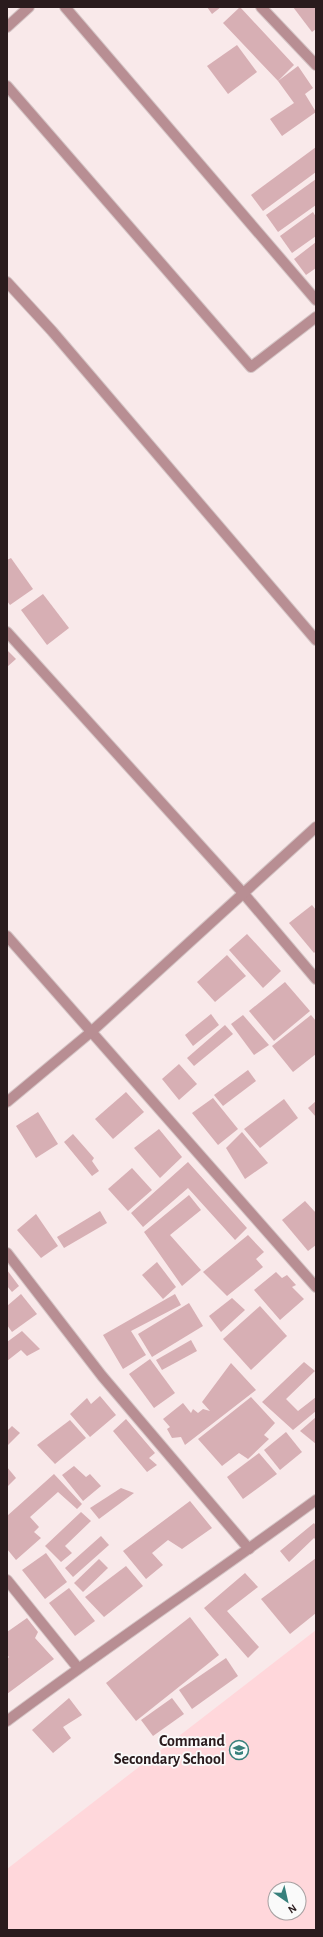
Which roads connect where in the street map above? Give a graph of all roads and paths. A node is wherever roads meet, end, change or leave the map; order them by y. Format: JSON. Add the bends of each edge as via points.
{"nodes":[{"id":1,"x":29,"y":7,"type":"edge"},
{"id":2,"x":65,"y":7,"type":"edge"},
{"id":3,"x":261,"y":7,"type":"edge"},
{"id":4,"x":7,"y":28,"type":"edge"},
{"id":5,"x":316,"y":65,"type":"edge"},
{"id":6,"x":7,"y":86,"type":"edge"},
{"id":7,"x":7,"y":282,"type":"edge"},
{"id":8,"x":316,"y":300,"type":"edge"},
{"id":9,"x":316,"y":317,"type":"edge"},
{"id":10,"x":7,"y":632,"type":"edge"},
{"id":11,"x":316,"y":640,"type":"edge"},
{"id":12,"x":316,"y":827,"type":"edge"},
{"id":13,"x":244,"y":894,"type":"junction"},
{"id":14,"x":7,"y":936,"type":"edge"},
{"id":15,"x":316,"y":979,"type":"edge"},
{"id":16,"x":91,"y":1032,"type":"junction"},
{"id":17,"x":7,"y":1102,"type":"edge"},
{"id":18,"x":7,"y":1253,"type":"edge"},
{"id":19,"x":316,"y":1287,"type":"edge"},
{"id":20,"x":316,"y":1500,"type":"edge"},
{"id":21,"x":249,"y":1550,"type":"junction"},
{"id":22,"x":7,"y":1580,"type":"edge"},
{"id":23,"x":78,"y":1668,"type":"junction"},
{"id":24,"x":7,"y":1720,"type":"edge"}],
"edges":[{"from":1,"to":4,"type":"street"},
{"from":2,"to":8,"type":"street"},
{"from":3,"to":5,"type":"street"},
{"from":6,"to":9,"type":"street","via":[[251,367]]},
{"from":7,"to":11,"type":"street"},
{"from":10,"to":13,"type":"street"},
{"from":12,"to":13,"type":"street"},
{"from":13,"to":15,"type":"street"},
{"from":13,"to":16,"type":"street"},
{"from":14,"to":16,"type":"street"},
{"from":16,"to":17,"type":"street"},
{"from":16,"to":19,"type":"street"},
{"from":18,"to":21,"type":"street","via":[[102,1376]]},
{"from":20,"to":21,"type":"street"},
{"from":21,"to":23,"type":"street"},
{"from":22,"to":23,"type":"street"},
{"from":23,"to":24,"type":"street"}]}
